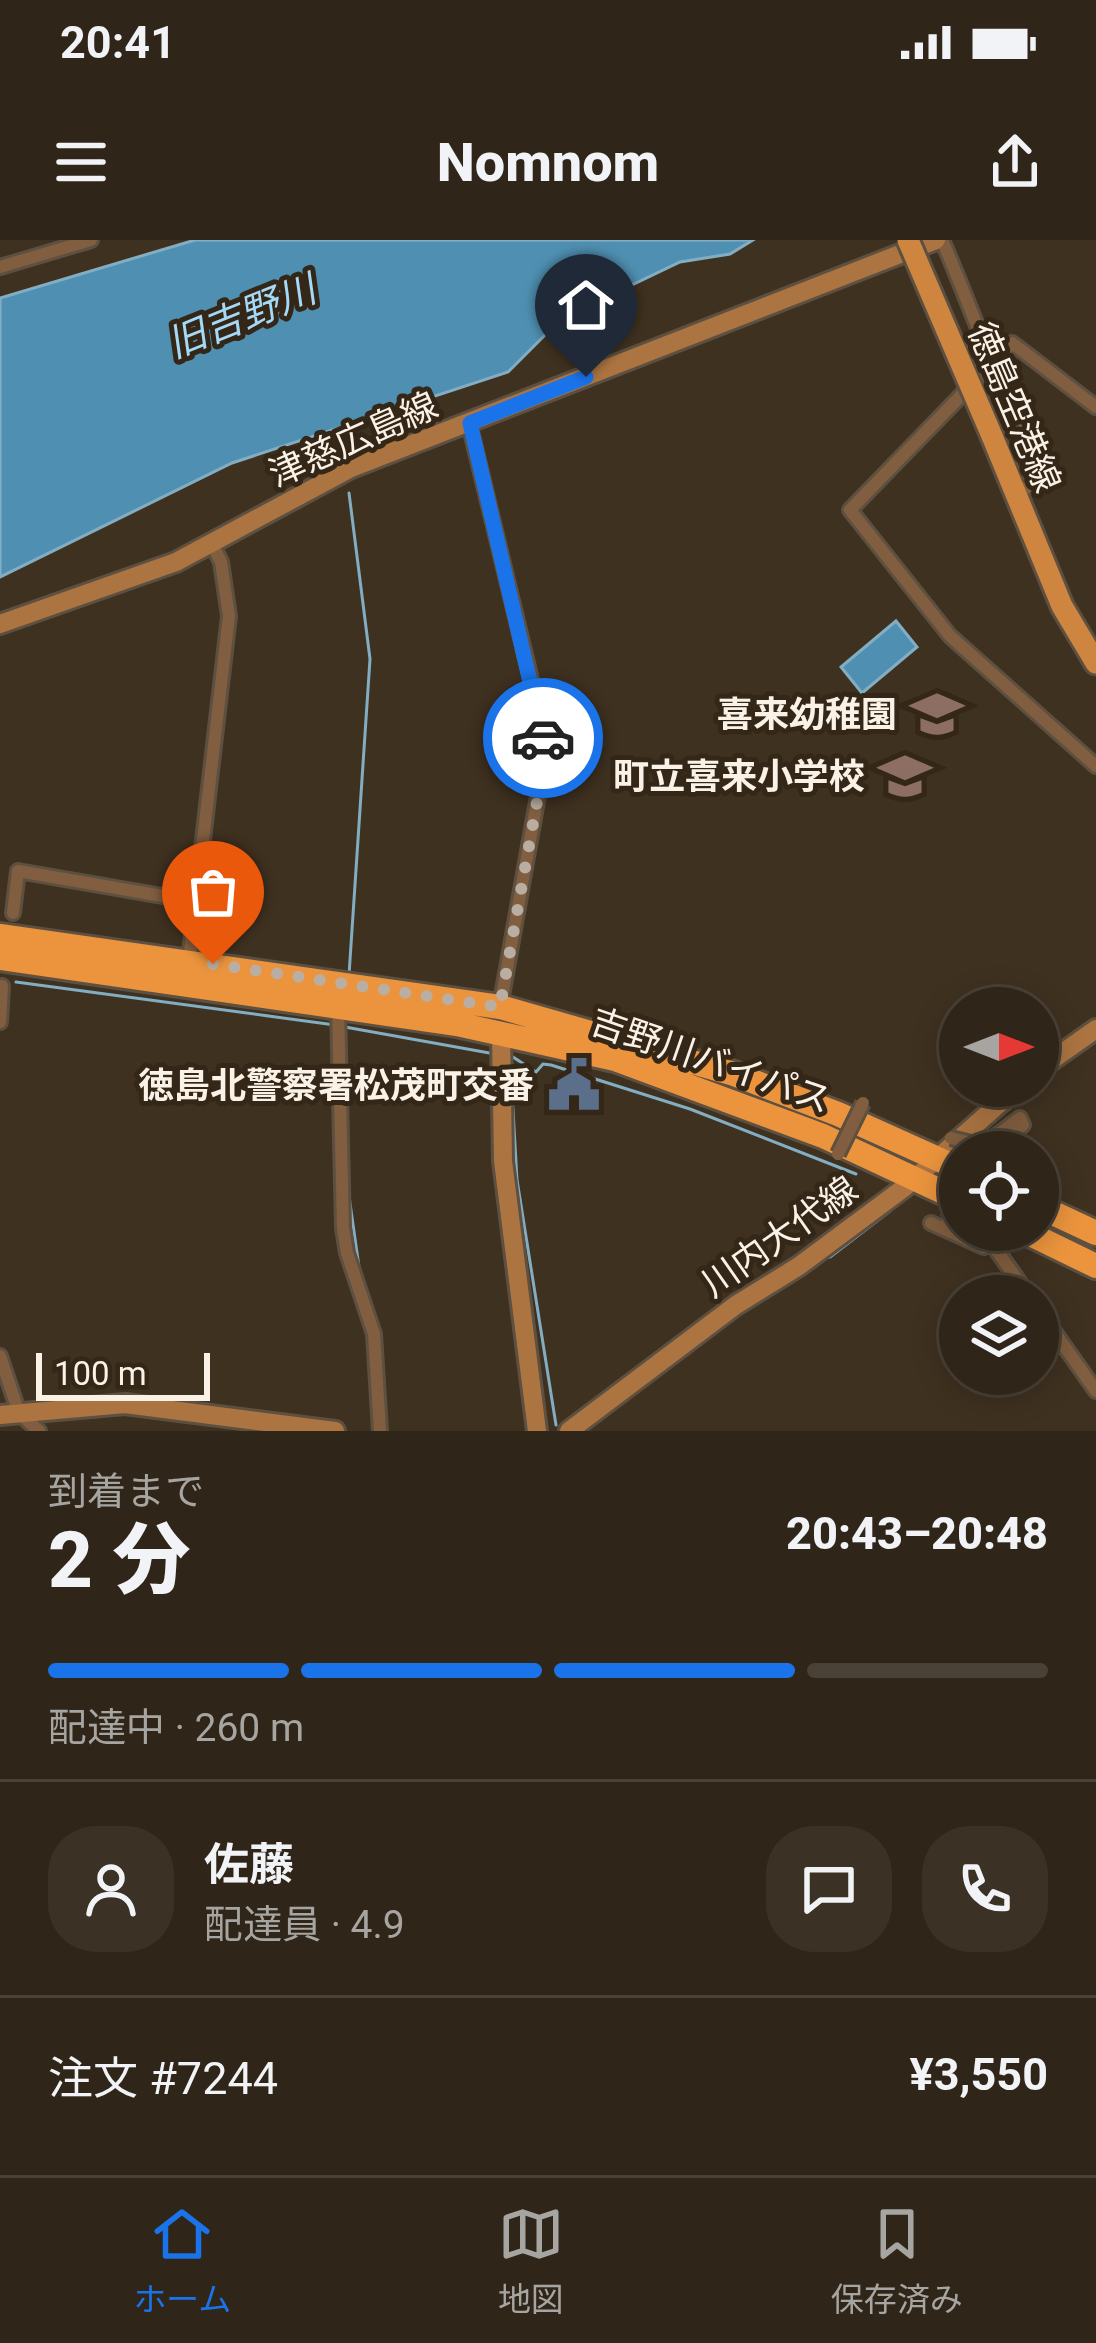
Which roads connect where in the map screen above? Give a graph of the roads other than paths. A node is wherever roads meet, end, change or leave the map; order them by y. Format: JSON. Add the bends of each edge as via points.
{"nodes":[{"id":1,"x":91,"y":240,"type":"edge"},
{"id":2,"x":908,"y":240,"type":"edge"},
{"id":3,"x":939,"y":240,"type":"edge"},
{"id":4,"x":0,"y":267,"type":"edge"},
{"id":5,"x":992,"y":363,"type":"junction"},
{"id":6,"x":1096,"y":407,"type":"edge"},
{"id":7,"x":470,"y":423,"type":"junction"},
{"id":8,"x":1017,"y":496,"type":"junction"},
{"id":9,"x":212,"y":544,"type":"junction"},
{"id":10,"x":0,"y":624,"type":"edge"},
{"id":11,"x":1096,"y":663,"type":"edge"},
{"id":12,"x":1096,"y":766,"type":"edge"},
{"id":13,"x":197,"y":902,"type":"junction"},
{"id":14,"x":13,"y":913,"type":"dead end"},
{"id":15,"x":0,"y":936,"type":"edge"},
{"id":16,"x":0,"y":958,"type":"edge"},
{"id":17,"x":189,"y":961,"type":"junction"},
{"id":18,"x":2,"y":986,"type":"edge"},
{"id":19,"x":338,"y":1006,"type":"junction"},
{"id":20,"x":501,"y":1020,"type":"junction"},
{"id":21,"x":0,"y":1022,"type":"edge"},
{"id":22,"x":1096,"y":1029,"type":"edge"},
{"id":23,"x":1059,"y":1055,"type":"edge"},
{"id":24,"x":863,"y":1103,"type":"dead end"},
{"id":25,"x":998,"y":1107,"type":"edge"},
{"id":26,"x":973,"y":1131,"type":"edge"},
{"id":27,"x":939,"y":1151,"type":"edge"},
{"id":28,"x":838,"y":1154,"type":"dead end"},
{"id":29,"x":939,"y":1162,"type":"edge"},
{"id":30,"x":914,"y":1178,"type":"junction"},
{"id":31,"x":939,"y":1188,"type":"edge"},
{"id":32,"x":1059,"y":1216,"type":"edge"},
{"id":33,"x":931,"y":1223,"type":"dead end"},
{"id":34,"x":939,"y":1226,"type":"edge"},
{"id":35,"x":1096,"y":1234,"type":"edge"},
{"id":36,"x":1059,"y":1248,"type":"edge"},
{"id":37,"x":1096,"y":1266,"type":"edge"},
{"id":38,"x":1059,"y":1339,"type":"edge"},
{"id":39,"x":0,"y":1356,"type":"edge"},
{"id":40,"x":1096,"y":1391,"type":"edge"},
{"id":41,"x":10,"y":1414,"type":"edge"},
{"id":42,"x":249,"y":1425,"type":"edge"},
{"id":43,"x":39,"y":1431,"type":"edge"},
{"id":44,"x":335,"y":1431,"type":"edge"},
{"id":45,"x":380,"y":1431,"type":"edge"},
{"id":46,"x":537,"y":1431,"type":"edge"},
{"id":47,"x":569,"y":1431,"type":"edge"}],
"edges":[{"from":1,"to":4,"type":"street"},
{"from":2,"to":8,"type":"main road","name":"徳島空港線","bridge":true},
{"from":3,"to":5,"type":"street"},
{"from":3,"to":7,"type":"main road","name":"津慈広島線"},
{"from":5,"to":6,"type":"street","via":[[1012,344]]},
{"from":5,"to":8,"type":"street","via":[[1040,456],[1040,475]]},
{"from":5,"to":12,"type":"street","via":[[850,510],[950,636]]},
{"from":7,"to":9,"type":"main road","name":"津慈広島線","via":[[352,468]]},
{"from":7,"to":20,"type":"street","via":[[543,729]]},
{"from":8,"to":11,"type":"main road","name":"徳島空港線","via":[[1062,606]]},
{"from":9,"to":10,"type":"main road","name":"津慈広島線"},
{"from":9,"to":13,"type":"street","via":[[230,616]]},
{"from":13,"to":14,"type":"street","via":[[18,871]]},
{"from":13,"to":17,"type":"street"},
{"from":15,"to":17,"type":"highway","name":"吉野川バイパス"},
{"from":16,"to":19,"type":"highway","name":"吉野川バイパス"},
{"from":17,"to":20,"type":"highway","name":"吉野川バイパス"},
{"from":18,"to":21,"type":"street"},
{"from":19,"to":20,"type":"highway","name":"吉野川バイパス"},
{"from":19,"to":45,"type":"street","via":[[344,1228],[374,1334]]},
{"from":20,"to":27,"type":"highway","name":"吉野川バイパス","via":[[734,1074]]},
{"from":20,"to":30,"type":"highway","name":"吉野川バイパス","via":[[823,1136]]},
{"from":20,"to":46,"type":"main road","via":[[503,1161]]},
{"from":22,"to":23,"type":"main road"},
{"from":24,"to":28,"type":"street","bridge":true},
{"from":25,"to":26,"type":"main road","name":"川内大代線"},
{"from":29,"to":30,"type":"main road","name":"川内大代線"},
{"from":30,"to":31,"type":"highway","name":"吉野川バイパス"},
{"from":30,"to":47,"type":"main road","name":"川内大代線"},
{"from":32,"to":35,"type":"highway"},
{"from":33,"to":34,"type":"street"},
{"from":36,"to":37,"type":"highway"},
{"from":38,"to":40,"type":"street"},
{"from":39,"to":41,"type":"street"},
{"from":41,"to":42,"type":"main road","via":[[125,1404]]},
{"from":41,"to":43,"type":"street"},
{"from":42,"to":44,"type":"main road"}]}
